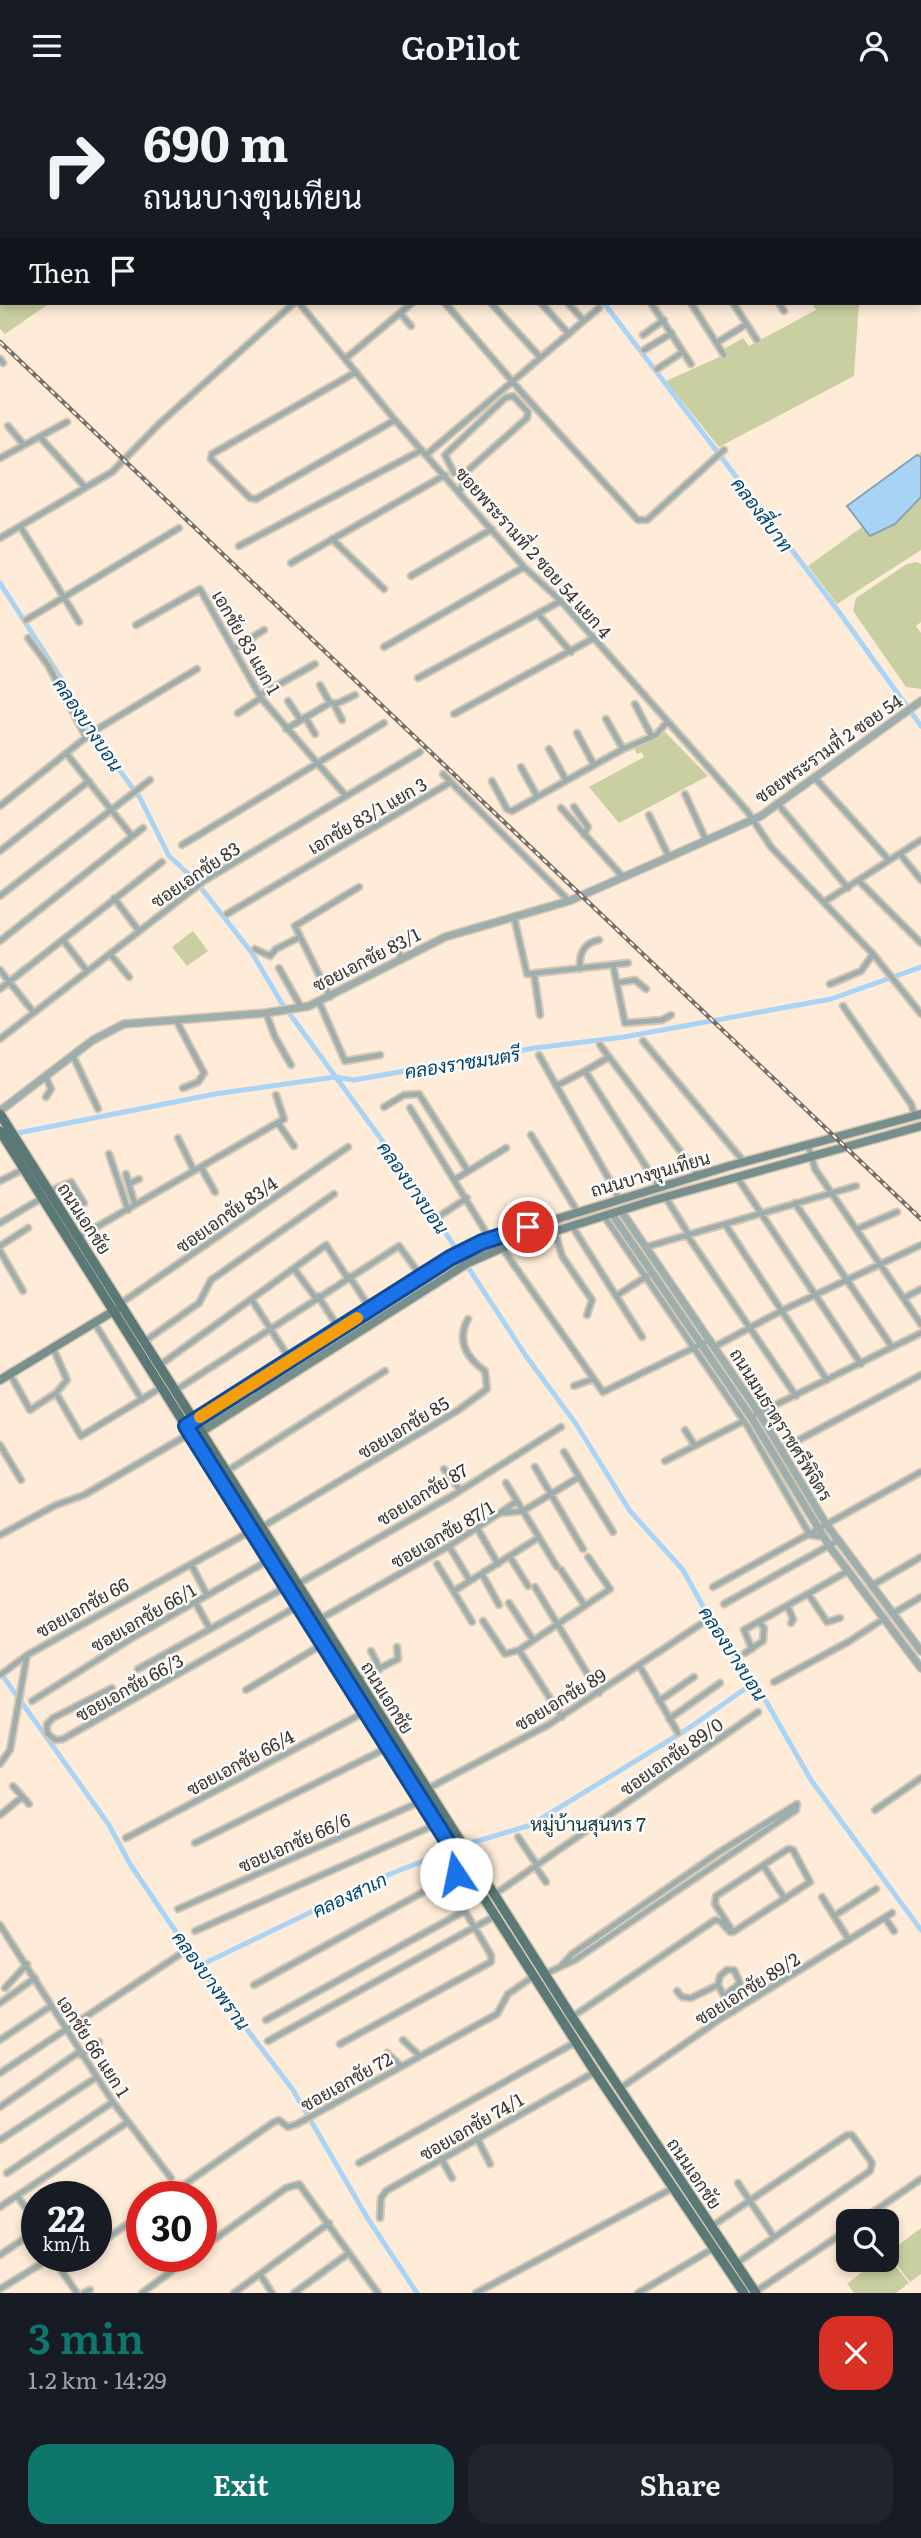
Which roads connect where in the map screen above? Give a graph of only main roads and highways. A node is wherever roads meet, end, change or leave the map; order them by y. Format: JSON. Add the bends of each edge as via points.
{"nodes":[{"id":1,"x":0,"y":1112,"type":"edge"},
{"id":2,"x":918,"y":1114,"type":"edge"},
{"id":3,"x":921,"y":1126,"type":"edge"},
{"id":4,"x":4,"y":1129,"type":"edge"},
{"id":5,"x":856,"y":1132,"type":"junction"},
{"id":6,"x":859,"y":1143,"type":"junction"},
{"id":7,"x":14,"y":1144,"type":"junction"},
{"id":8,"x":46,"y":1194,"type":"junction"},
{"id":9,"x":613,"y":1200,"type":"junction"},
{"id":10,"x":613,"y":1213,"type":"junction"},
{"id":11,"x":120,"y":1309,"type":"junction"},
{"id":12,"x":291,"y":1361,"type":"junction"},
{"id":13,"x":296,"y":1369,"type":"junction"},
{"id":14,"x":0,"y":1380,"type":"edge"},
{"id":15,"x":196,"y":1420,"type":"junction"},
{"id":16,"x":202,"y":1430,"type":"junction"},
{"id":17,"x":190,"y":1432,"type":"junction"},
{"id":18,"x":342,"y":1664,"type":"junction"},
{"id":19,"x":358,"y":1685,"type":"junction"},
{"id":20,"x":756,"y":2292,"type":"edge"},
{"id":21,"x":744,"y":2293,"type":"edge"}],
"edges":[{"from":1,"to":4,"type":"main road","name":"ถนนเอกชัย"},
{"from":2,"to":5,"type":"main road","name":"ถนนบางขุนเทียน"},
{"from":3,"to":6,"type":"main road","name":"ถนนบางขุนเทียน"},
{"from":4,"to":7,"type":"main road","name":"ถนนเอกชัย"},
{"from":5,"to":6,"type":"main road"},
{"from":5,"to":9,"type":"main road","name":"ถนนบางขุนเทียน"},
{"from":6,"to":10,"type":"main road","name":"ถนนบางขุนเทียน"},
{"from":7,"to":8,"type":"main road","name":"ถนนเอกชัย"},
{"from":7,"to":8,"type":"main road","name":"ถนนเอกชัย","via":[[24,1169]]},
{"from":8,"to":11,"type":"main road","name":"ถนนเอกชัย"},
{"from":8,"to":11,"type":"main road","name":"ถนนเอกชัย","via":[[79,1237]]},
{"from":9,"to":10,"type":"main road"},
{"from":9,"to":12,"type":"main road","name":"ถนนบางขุนเทียน","via":[[461,1252]]},
{"from":10,"to":13,"type":"main road","name":"ถนนบางขุนเทียน","via":[[468,1263]]},
{"from":11,"to":14,"type":"main road"},
{"from":11,"to":15,"type":"main road","name":"ถนนเอกชัย"},
{"from":11,"to":17,"type":"main road","name":"ถนนเอกชัย"},
{"from":12,"to":13,"type":"main road"},
{"from":12,"to":15,"type":"main road","name":"ถนนบางขุนเทียน"},
{"from":13,"to":16,"type":"main road","name":"ถนนบางขุนเทียน"},
{"from":15,"to":16,"type":"main road","name":"ถนนเอกชัย"},
{"from":15,"to":17,"type":"main road","name":"ถนนบางขุนเทียน"},
{"from":16,"to":17,"type":"main road","name":"ถนนบางขุนเทียน"},
{"from":16,"to":18,"type":"main road","name":"ถนนเอกชัย","via":[[320,1619]]},
{"from":17,"to":18,"type":"main road","name":"ถนนเอกชัย","via":[[298,1606]]},
{"from":18,"to":19,"type":"main road","name":"ถนนเอกชัย"},
{"from":19,"to":20,"type":"main road","name":"ถนนเอกชัย"},
{"from":19,"to":21,"type":"main road","name":"ถนนเอกชัย","via":[[367,1711],[448,1842]]}]}
